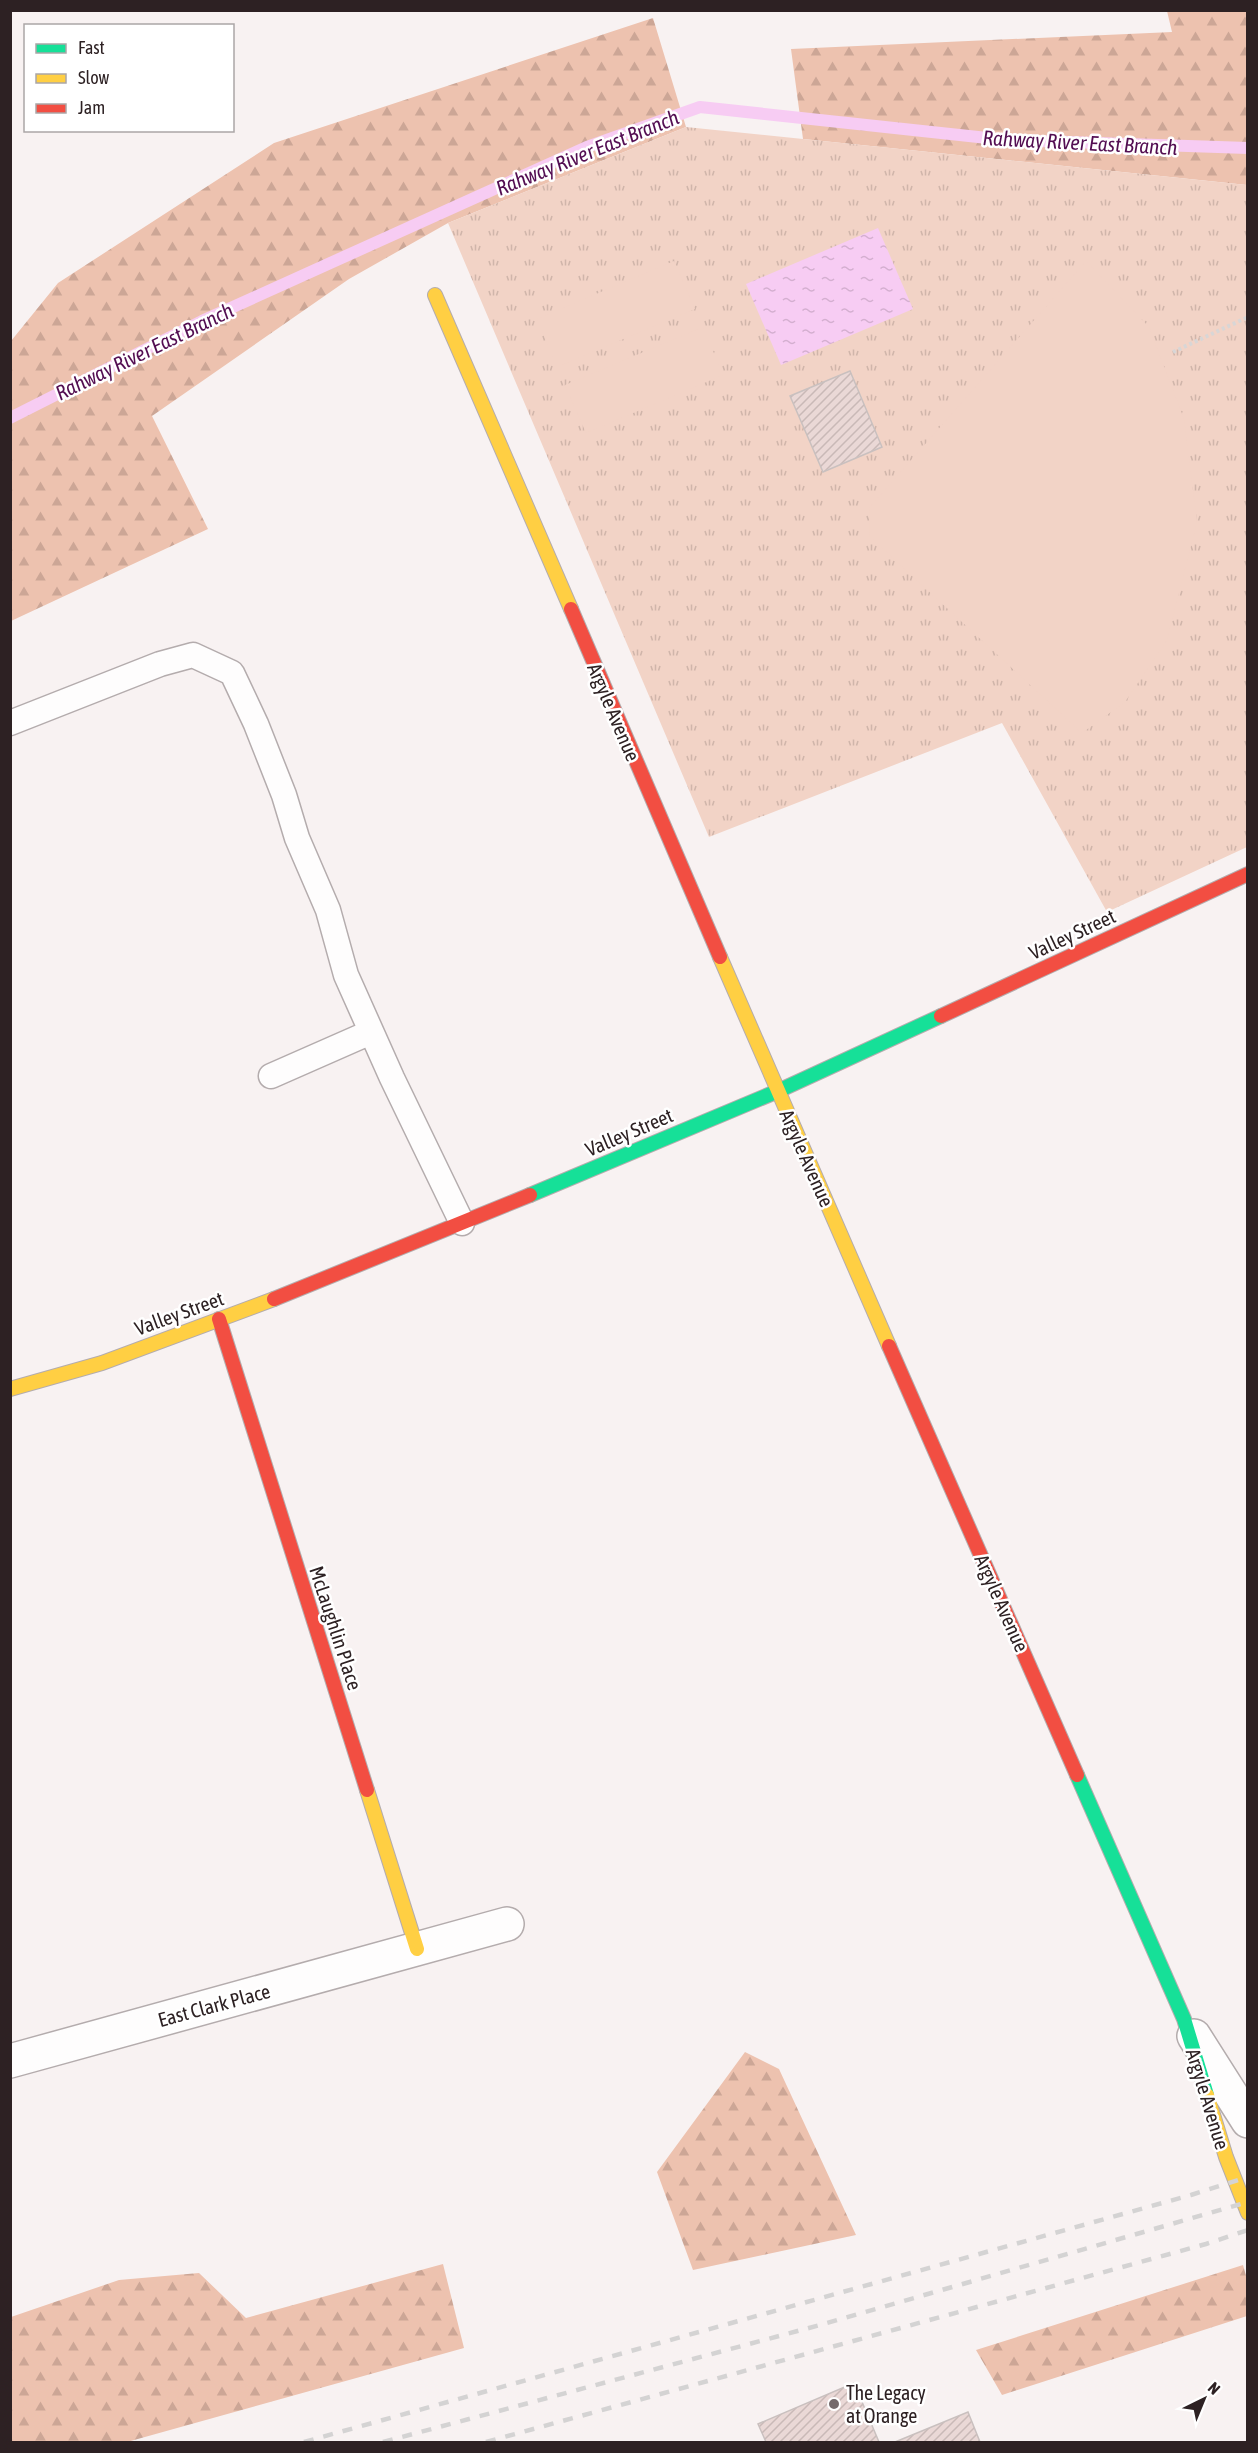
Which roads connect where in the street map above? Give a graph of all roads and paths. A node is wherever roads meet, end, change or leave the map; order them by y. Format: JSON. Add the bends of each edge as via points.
{"nodes":[{"id":1,"x":435,"y":295,"type":"dead end"},
{"id":2,"x":1248,"y":316,"type":"edge"},
{"id":3,"x":1173,"y":352,"type":"dead end"},
{"id":4,"x":10,"y":723,"type":"edge"},
{"id":5,"x":1248,"y":874,"type":"edge"},
{"id":6,"x":371,"y":1032,"type":"junction"},
{"id":7,"x":271,"y":1076,"type":"dead end"},
{"id":8,"x":778,"y":1091,"type":"junction"},
{"id":9,"x":462,"y":1223,"type":"junction"},
{"id":10,"x":219,"y":1319,"type":"junction"},
{"id":11,"x":10,"y":1389,"type":"edge"},
{"id":12,"x":507,"y":1924,"type":"dead end"},
{"id":13,"x":417,"y":1949,"type":"junction"},
{"id":14,"x":1184,"y":2019,"type":"junction"},
{"id":15,"x":10,"y":2061,"type":"edge"},
{"id":16,"x":1248,"y":2121,"type":"edge"},
{"id":17,"x":1248,"y":2213,"type":"edge"}],
"edges":[{"from":1,"to":8,"type":"street","name":"Argyle Avenue"},
{"from":2,"to":3,"type":"path"},
{"from":4,"to":6,"type":"lane","via":[[160,664],[193,655],[232,673],[285,795],[297,838],[328,909],[346,975]]},
{"from":5,"to":8,"type":"street","name":"Valley Street"},
{"from":6,"to":7,"type":"lane"},
{"from":6,"to":9,"type":"lane"},
{"from":8,"to":9,"type":"street","name":"Valley Street"},
{"from":8,"to":14,"type":"street","name":"Argyle Avenue"},
{"from":9,"to":10,"type":"street","name":"Valley Street"},
{"from":10,"to":11,"type":"street","name":"Valley Street","via":[[102,1363]]},
{"from":10,"to":13,"type":"street","name":"McLaughlin Place"},
{"from":12,"to":13,"type":"street","name":"East Clark Place"},
{"from":13,"to":15,"type":"street","name":"East Clark Place"},
{"from":14,"to":16,"type":"street","name":"Argyle Avenue"},
{"from":14,"to":17,"type":"street","name":"Argyle Avenue","via":[[1226,2157]]}]}
